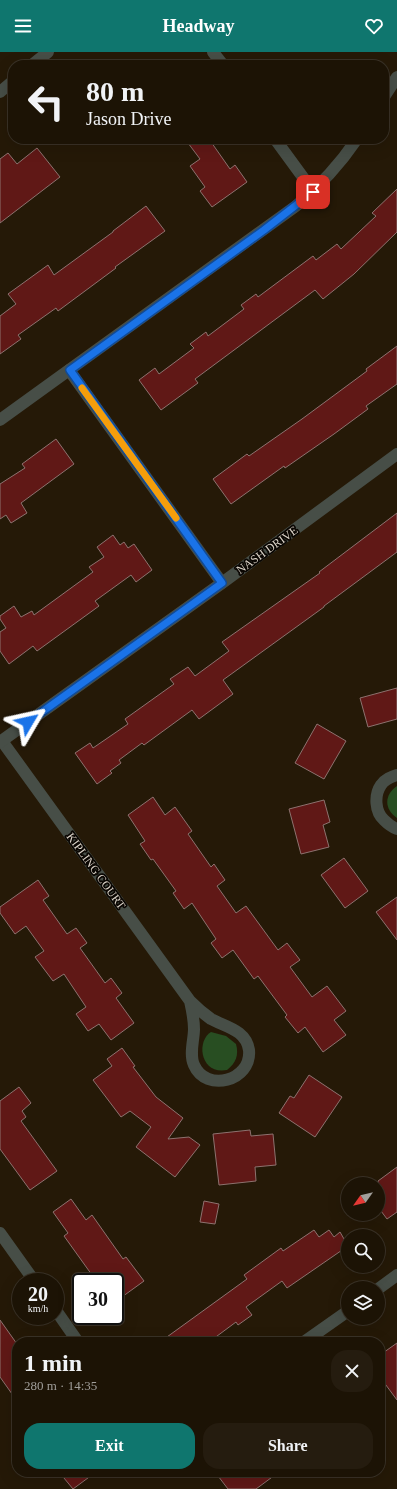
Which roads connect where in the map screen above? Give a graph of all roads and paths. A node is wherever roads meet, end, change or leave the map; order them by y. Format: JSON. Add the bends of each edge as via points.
{"nodes":[{"id":1,"x":48,"y":52,"type":"edge"},
{"id":2,"x":38,"y":60,"type":"edge"},
{"id":3,"x":397,"y":77,"type":"edge"},
{"id":4,"x":8,"y":85,"type":"edge"},
{"id":5,"x":389,"y":89,"type":"edge"},
{"id":6,"x":0,"y":92,"type":"edge"},
{"id":7,"x":279,"y":144,"type":"edge"},
{"id":8,"x":353,"y":144,"type":"edge"},
{"id":9,"x":313,"y":192,"type":"junction"},
{"id":10,"x":70,"y":370,"type":"junction"},
{"id":11,"x":0,"y":420,"type":"edge"},
{"id":12,"x":397,"y":454,"type":"edge"},
{"id":13,"x":222,"y":583,"type":"junction"},
{"id":14,"x":1,"y":742,"type":"edge"},
{"id":15,"x":397,"y":775,"type":"edge"},
{"id":16,"x":397,"y":829,"type":"edge"},
{"id":17,"x":190,"y":1002,"type":"junction"},
{"id":18,"x":0,"y":1233,"type":"edge"},
{"id":19,"x":29,"y":1273,"type":"edge"},
{"id":20,"x":397,"y":1275,"type":"edge"},
{"id":21,"x":385,"y":1284,"type":"edge"},
{"id":22,"x":341,"y":1316,"type":"edge"},
{"id":23,"x":64,"y":1323,"type":"edge"},
{"id":24,"x":74,"y":1337,"type":"edge"},
{"id":25,"x":311,"y":1337,"type":"edge"}],
"edges":[{"from":1,"to":2,"type":"street"},
{"from":3,"to":5,"type":"street"},
{"from":4,"to":6,"type":"street"},
{"from":7,"to":9,"type":"street"},
{"from":8,"to":9,"type":"street"},
{"from":9,"to":10,"type":"street"},
{"from":10,"to":11,"type":"street"},
{"from":10,"to":13,"type":"street"},
{"from":12,"to":13,"type":"street","name":"NASH DRIVE"},
{"from":13,"to":14,"type":"street","name":"NASH DRIVE"},
{"from":14,"to":17,"type":"street","name":"KIPLING COURT"},
{"from":15,"to":16,"type":"street","via":[[381,785],[376,802],[383,820]]},
{"from":17,"to":17,"type":"street","name":"KIPLING COURT","via":[[214,1020],[234,1029],[246,1041],[249,1057],[238,1075],[221,1082],[198,1071],[194,1065],[194,1027]]},
{"from":18,"to":19,"type":"street"},
{"from":20,"to":21,"type":"street"},
{"from":22,"to":25,"type":"street"},
{"from":23,"to":24,"type":"street"}]}
